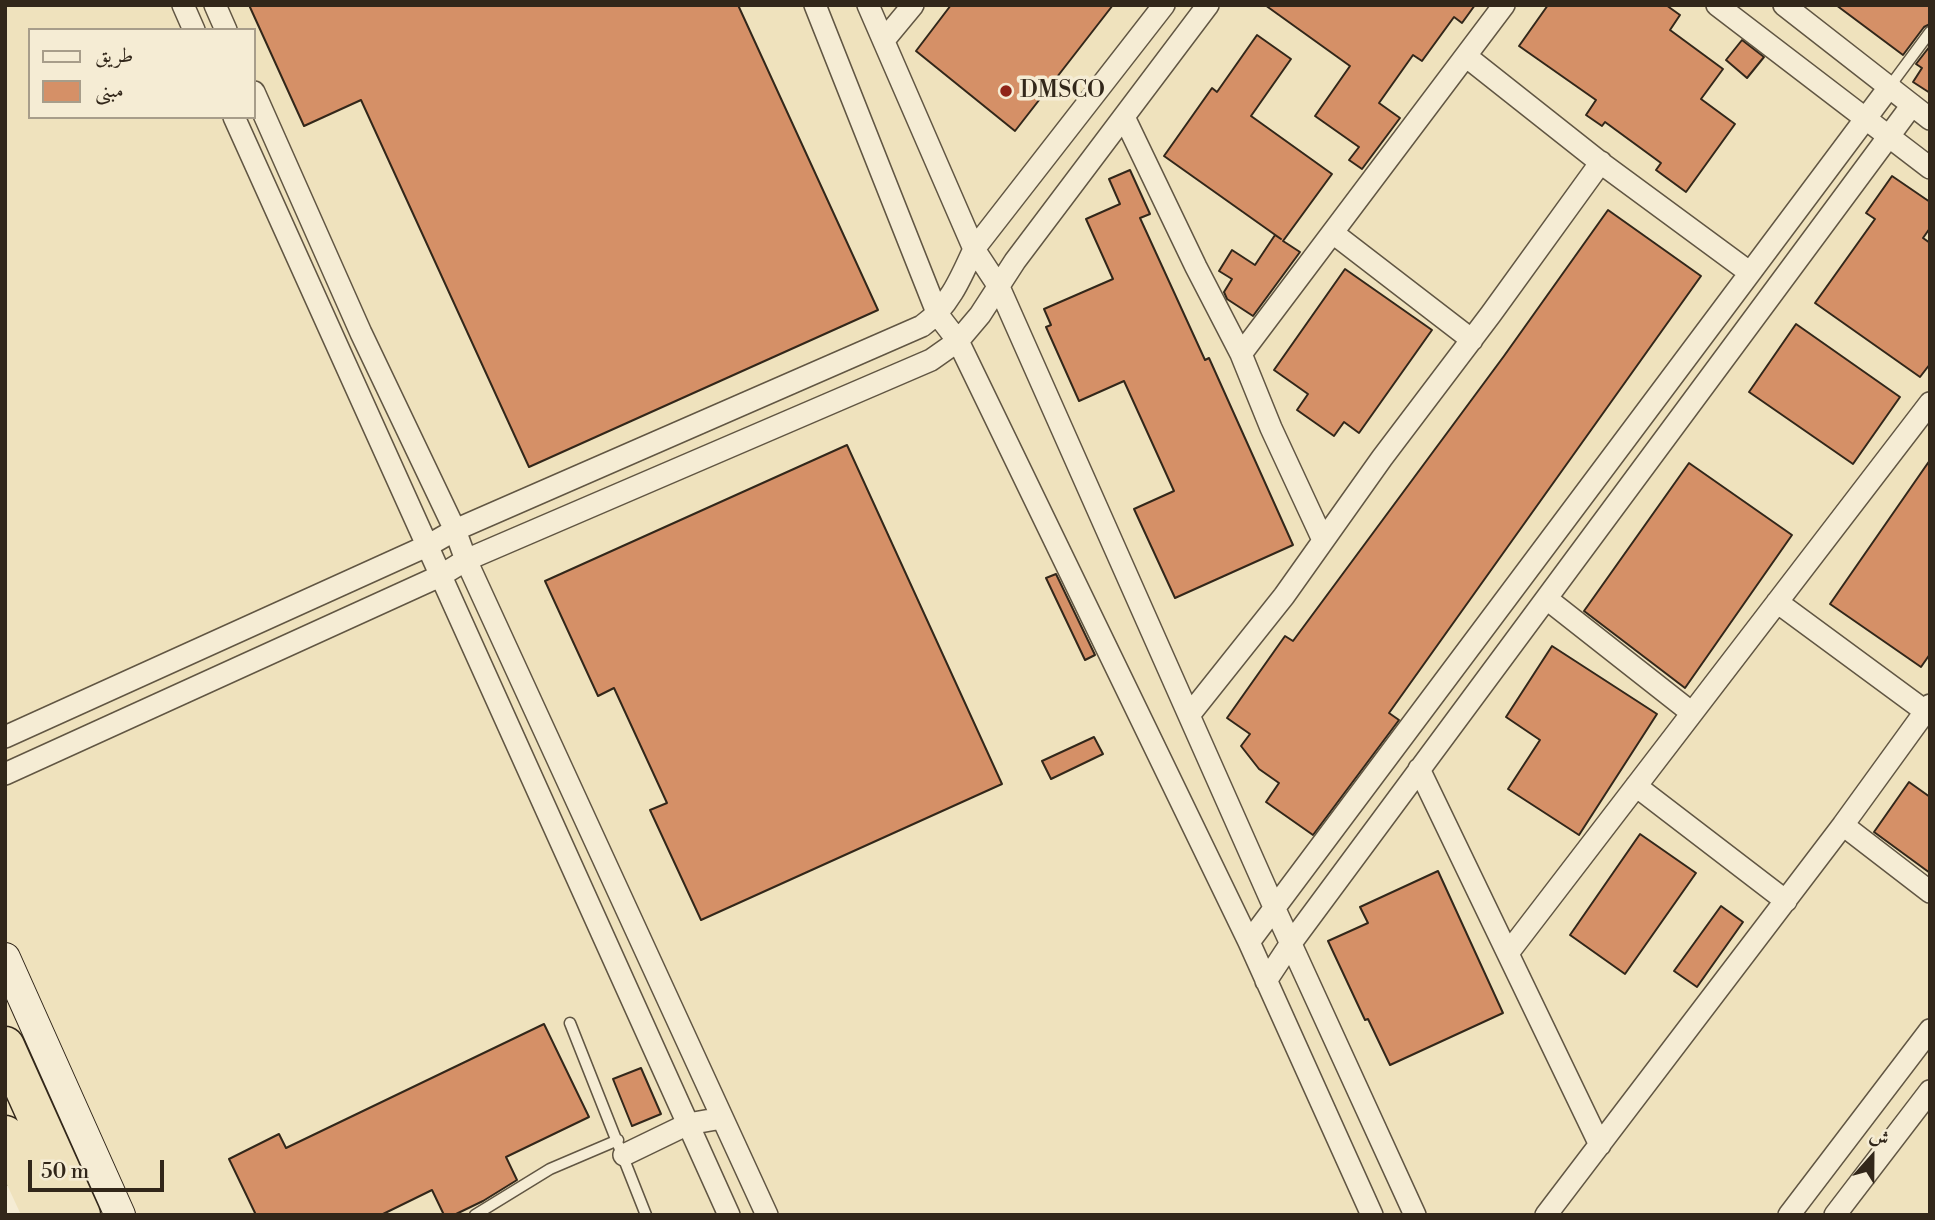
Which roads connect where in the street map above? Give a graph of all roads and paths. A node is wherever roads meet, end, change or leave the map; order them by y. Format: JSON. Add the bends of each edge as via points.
{"nodes":[{"id":1,"x":183,"y":5,"type":"edge"},
{"id":2,"x":215,"y":5,"type":"edge"},
{"id":3,"x":815,"y":5,"type":"edge"},
{"id":4,"x":868,"y":5,"type":"edge"},
{"id":5,"x":913,"y":5,"type":"edge"},
{"id":6,"x":1164,"y":5,"type":"edge"},
{"id":7,"x":1208,"y":5,"type":"edge"},
{"id":8,"x":1504,"y":5,"type":"edge"},
{"id":9,"x":1717,"y":5,"type":"edge"},
{"id":10,"x":1784,"y":5,"type":"edge"},
{"id":11,"x":193,"y":28,"type":"edge"},
{"id":12,"x":225,"y":28,"type":"edge"},
{"id":13,"x":1930,"y":32,"type":"edge"},
{"id":14,"x":884,"y":40,"type":"junction"},
{"id":15,"x":1467,"y":57,"type":"junction"},
{"id":16,"x":1890,"y":86,"type":"junction"},
{"id":17,"x":256,"y":97,"type":"edge"},
{"id":18,"x":1912,"y":105,"type":"junction"},
{"id":19,"x":1124,"y":117,"type":"junction"},
{"id":20,"x":1864,"y":118,"type":"junction"},
{"id":21,"x":235,"y":119,"type":"edge"},
{"id":22,"x":1930,"y":119,"type":"edge"},
{"id":23,"x":1890,"y":138,"type":"junction"},
{"id":24,"x":1601,"y":163,"type":"junction"},
{"id":25,"x":1930,"y":168,"type":"edge"},
{"id":26,"x":1333,"y":233,"type":"junction"},
{"id":27,"x":974,"y":249,"type":"junction"},
{"id":28,"x":1749,"y":272,"type":"junction"},
{"id":29,"x":999,"y":287,"type":"junction"},
{"id":30,"x":938,"y":315,"type":"junction"},
{"id":31,"x":1472,"y":340,"type":"junction"},
{"id":32,"x":958,"y":341,"type":"junction"},
{"id":33,"x":1241,"y":354,"type":"junction"},
{"id":34,"x":1930,"y":403,"type":"edge"},
{"id":35,"x":455,"y":530,"type":"junction"},
{"id":36,"x":1323,"y":540,"type":"junction"},
{"id":37,"x":429,"y":545,"type":"junction"},
{"id":38,"x":466,"y":561,"type":"junction"},
{"id":39,"x":440,"y":576,"type":"junction"},
{"id":40,"x":1547,"y":598,"type":"junction"},
{"id":41,"x":1777,"y":602,"type":"junction"},
{"id":42,"x":1928,"y":708,"type":"edge"},
{"id":43,"x":1692,"y":713,"type":"junction"},
{"id":44,"x":1189,"y":714,"type":"junction"},
{"id":45,"x":5,"y":737,"type":"edge"},
{"id":46,"x":1419,"y":769,"type":"junction"},
{"id":47,"x":5,"y":774,"type":"edge"},
{"id":48,"x":1636,"y":786,"type":"junction"},
{"id":49,"x":1843,"y":825,"type":"junction"},
{"id":50,"x":1930,"y":892,"type":"edge"},
{"id":51,"x":1786,"y":901,"type":"junction"},
{"id":52,"x":1274,"y":907,"type":"junction"},
{"id":53,"x":1249,"y":943,"type":"junction"},
{"id":54,"x":1290,"y":943,"type":"junction"},
{"id":55,"x":1508,"y":953,"type":"junction"},
{"id":56,"x":5,"y":958,"type":"edge"},
{"id":57,"x":1266,"y":981,"type":"junction"},
{"id":58,"x":570,"y":1023,"type":"dead end"},
{"id":59,"x":1930,"y":1030,"type":"edge"},
{"id":60,"x":5,"y":1046,"type":"edge"},
{"id":61,"x":1930,"y":1091,"type":"edge"},
{"id":62,"x":722,"y":1118,"type":"junction"},
{"id":63,"x":688,"y":1124,"type":"junction"},
{"id":64,"x":79,"y":1126,"type":"junction"},
{"id":65,"x":5,"y":1135,"type":"edge"},
{"id":66,"x":1601,"y":1145,"type":"junction"},
{"id":67,"x":621,"y":1147,"type":"junction"},
{"id":68,"x":5,"y":1200,"type":"edge"},
{"id":69,"x":13,"y":1215,"type":"edge"},
{"id":70,"x":41,"y":1215,"type":"edge"},
{"id":71,"x":81,"y":1215,"type":"edge"},
{"id":72,"x":112,"y":1215,"type":"edge"},
{"id":73,"x":120,"y":1215,"type":"edge"},
{"id":74,"x":475,"y":1215,"type":"edge"},
{"id":75,"x":646,"y":1215,"type":"edge"},
{"id":76,"x":729,"y":1215,"type":"edge"},
{"id":77,"x":767,"y":1215,"type":"edge"},
{"id":78,"x":1372,"y":1215,"type":"edge"},
{"id":79,"x":1415,"y":1215,"type":"edge"},
{"id":80,"x":1546,"y":1215,"type":"edge"},
{"id":81,"x":1789,"y":1215,"type":"edge"},
{"id":82,"x":1835,"y":1215,"type":"edge"}],
"edges":[{"from":1,"to":11,"type":"street"},
{"from":2,"to":12,"type":"street"},
{"from":3,"to":30,"type":"street"},
{"from":4,"to":14,"type":"street"},
{"from":5,"to":14,"type":"street"},
{"from":6,"to":27,"type":"street"},
{"from":7,"to":19,"type":"street"},
{"from":8,"to":15,"type":"street"},
{"from":9,"to":20,"type":"street"},
{"from":10,"to":16,"type":"street"},
{"from":13,"to":16,"type":"lane"},
{"from":14,"to":27,"type":"street"},
{"from":15,"to":24,"type":"street"},
{"from":15,"to":26,"type":"street"},
{"from":16,"to":18,"type":"street"},
{"from":16,"to":20,"type":"street"},
{"from":17,"to":35,"type":"street"},
{"from":18,"to":22,"type":"street"},
{"from":18,"to":23,"type":"street"},
{"from":19,"to":29,"type":"street"},
{"from":19,"to":33,"type":"street"},
{"from":20,"to":23,"type":"street"},
{"from":20,"to":28,"type":"street"},
{"from":21,"to":37,"type":"street"},
{"from":23,"to":25,"type":"street"},
{"from":23,"to":40,"type":"street"},
{"from":24,"to":28,"type":"street"},
{"from":24,"to":31,"type":"street"},
{"from":26,"to":31,"type":"street"},
{"from":26,"to":33,"type":"street"},
{"from":27,"to":29,"type":"street"},
{"from":27,"to":30,"type":"street"},
{"from":28,"to":52,"type":"street"},
{"from":29,"to":32,"type":"street"},
{"from":29,"to":44,"type":"street"},
{"from":30,"to":32,"type":"street"},
{"from":30,"to":35,"type":"street","via":[[922,326]]},
{"from":31,"to":36,"type":"street"},
{"from":32,"to":38,"type":"street","via":[[931,360]]},
{"from":32,"to":53,"type":"street"},
{"from":33,"to":36,"type":"street"},
{"from":34,"to":41,"type":"street"},
{"from":35,"to":37,"type":"street"},
{"from":35,"to":38,"type":"street"},
{"from":36,"to":44,"type":"street"},
{"from":37,"to":39,"type":"street"},
{"from":37,"to":45,"type":"street"},
{"from":38,"to":39,"type":"street"},
{"from":38,"to":62,"type":"street"},
{"from":39,"to":47,"type":"street"},
{"from":39,"to":63,"type":"street"},
{"from":40,"to":43,"type":"street"},
{"from":40,"to":46,"type":"street"},
{"from":41,"to":42,"type":"street"},
{"from":41,"to":43,"type":"street"},
{"from":42,"to":49,"type":"street"},
{"from":43,"to":48,"type":"street"},
{"from":44,"to":52,"type":"street"},
{"from":46,"to":54,"type":"street"},
{"from":46,"to":55,"type":"street"},
{"from":48,"to":51,"type":"street"},
{"from":48,"to":55,"type":"street"},
{"from":49,"to":50,"type":"street"},
{"from":49,"to":51,"type":"street"},
{"from":51,"to":66,"type":"street"},
{"from":52,"to":53,"type":"street"},
{"from":52,"to":54,"type":"street"},
{"from":53,"to":57,"type":"street"},
{"from":54,"to":57,"type":"street"},
{"from":54,"to":79,"type":"street"},
{"from":55,"to":66,"type":"street"},
{"from":56,"to":64,"type":"main road"},
{"from":57,"to":78,"type":"street"},
{"from":58,"to":67,"type":"lane"},
{"from":59,"to":81,"type":"street"},
{"from":60,"to":71,"type":"highway"},
{"from":61,"to":82,"type":"street"},
{"from":62,"to":63,"type":"street"},
{"from":62,"to":77,"type":"street"},
{"from":63,"to":67,"type":"street"},
{"from":63,"to":76,"type":"street"},
{"from":64,"to":72,"type":"main road"},
{"from":64,"to":73,"type":"main road"},
{"from":65,"to":70,"type":"highway"},
{"from":66,"to":80,"type":"street"},
{"from":67,"to":74,"type":"lane","via":[[550,1169]]},
{"from":67,"to":75,"type":"lane"},
{"from":68,"to":69,"type":"main road"}]}
